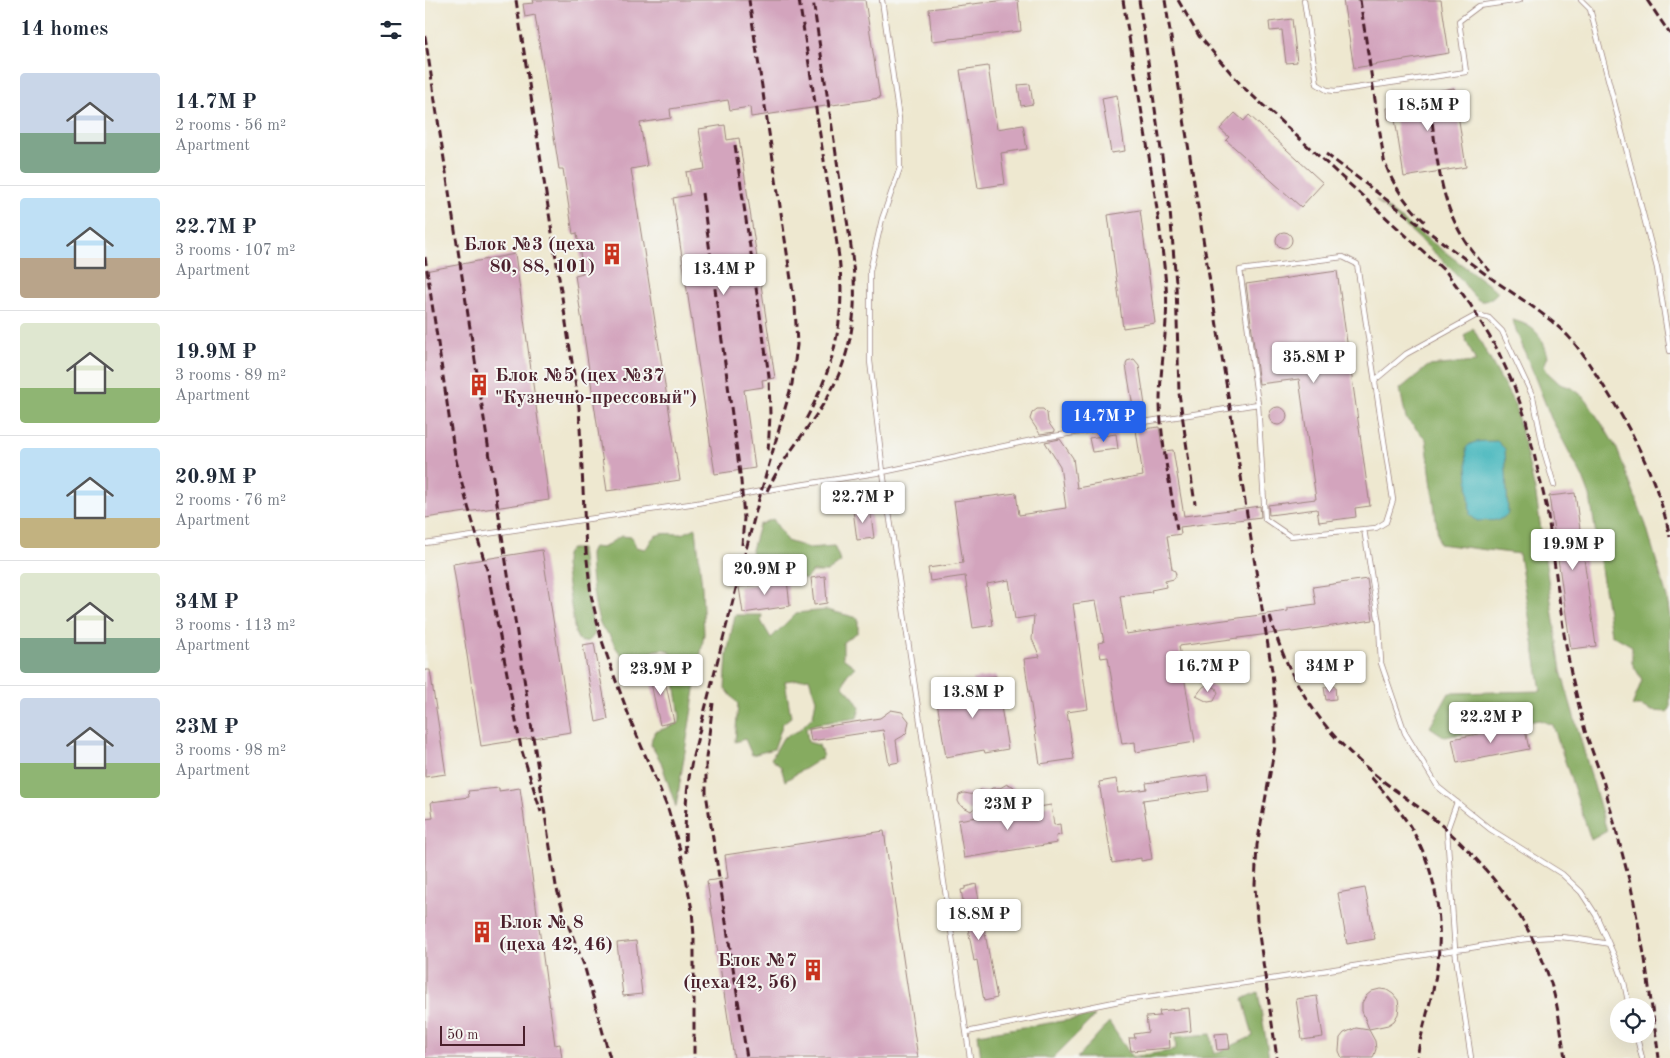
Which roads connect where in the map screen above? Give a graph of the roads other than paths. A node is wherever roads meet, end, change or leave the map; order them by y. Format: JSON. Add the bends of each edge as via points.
{"nodes":[{"id":1,"x":883,"y":0,"type":"edge"},
{"id":2,"x":1305,"y":0,"type":"edge"},
{"id":3,"x":1520,"y":0,"type":"edge"},
{"id":4,"x":1581,"y":0,"type":"edge"},
{"id":5,"x":1670,"y":351,"type":"edge"},
{"id":6,"x":1375,"y":380,"type":"junction"},
{"id":7,"x":1258,"y":404,"type":"junction"},
{"id":8,"x":883,"y":472,"type":"junction"},
{"id":9,"x":1554,"y":485,"type":"dead end"},
{"id":10,"x":1364,"y":529,"type":"junction"},
{"id":11,"x":425,"y":543,"type":"edge"},
{"id":12,"x":1457,"y":802,"type":"junction"},
{"id":13,"x":1609,"y":944,"type":"junction"},
{"id":14,"x":1455,"y":950,"type":"junction"},
{"id":15,"x":1627,"y":998,"type":"edge"},
{"id":16,"x":967,"y":1032,"type":"junction"},
{"id":17,"x":1638,"y":1043,"type":"edge"},
{"id":18,"x":970,"y":1058,"type":"edge"},
{"id":19,"x":1471,"y":1058,"type":"edge"},
{"id":20,"x":1642,"y":1058,"type":"edge"}],
"edges":[{"from":1,"to":8,"type":"lane","via":[[899,119],[900,168],[882,219],[870,271],[870,361]]},
{"from":2,"to":3,"type":"lane","via":[[1317,84],[1335,91],[1466,72],[1459,21],[1479,6]]},
{"from":4,"to":5,"type":"lane","via":[[1590,9],[1655,259]]},
{"from":6,"to":7,"type":"lane","via":[[1357,264],[1343,257],[1240,270]]},
{"from":6,"to":9,"type":"lane","via":[[1407,354],[1477,315],[1489,318],[1502,331],[1533,397]]},
{"from":6,"to":10,"type":"lane","via":[[1393,500],[1386,522],[1376,528]]},
{"from":7,"to":8,"type":"lane","via":[[1042,438]]},
{"from":7,"to":10,"type":"lane","via":[[1265,520],[1290,536]]},
{"from":8,"to":11,"type":"lane"},
{"from":8,"to":16,"type":"lane"},
{"from":10,"to":12,"type":"lane","via":[[1379,624],[1381,663],[1405,734],[1438,787]]},
{"from":12,"to":13,"type":"lane","via":[[1490,829],[1572,883],[1589,903]]},
{"from":12,"to":14,"type":"lane","via":[[1447,830]]},
{"from":13,"to":14,"type":"lane","via":[[1554,937]]},
{"from":13,"to":15,"type":"lane"},
{"from":14,"to":16,"type":"lane","via":[[1119,1001]]},
{"from":14,"to":19,"type":"lane"},
{"from":16,"to":18,"type":"lane"},
{"from":17,"to":20,"type":"lane"}]}
